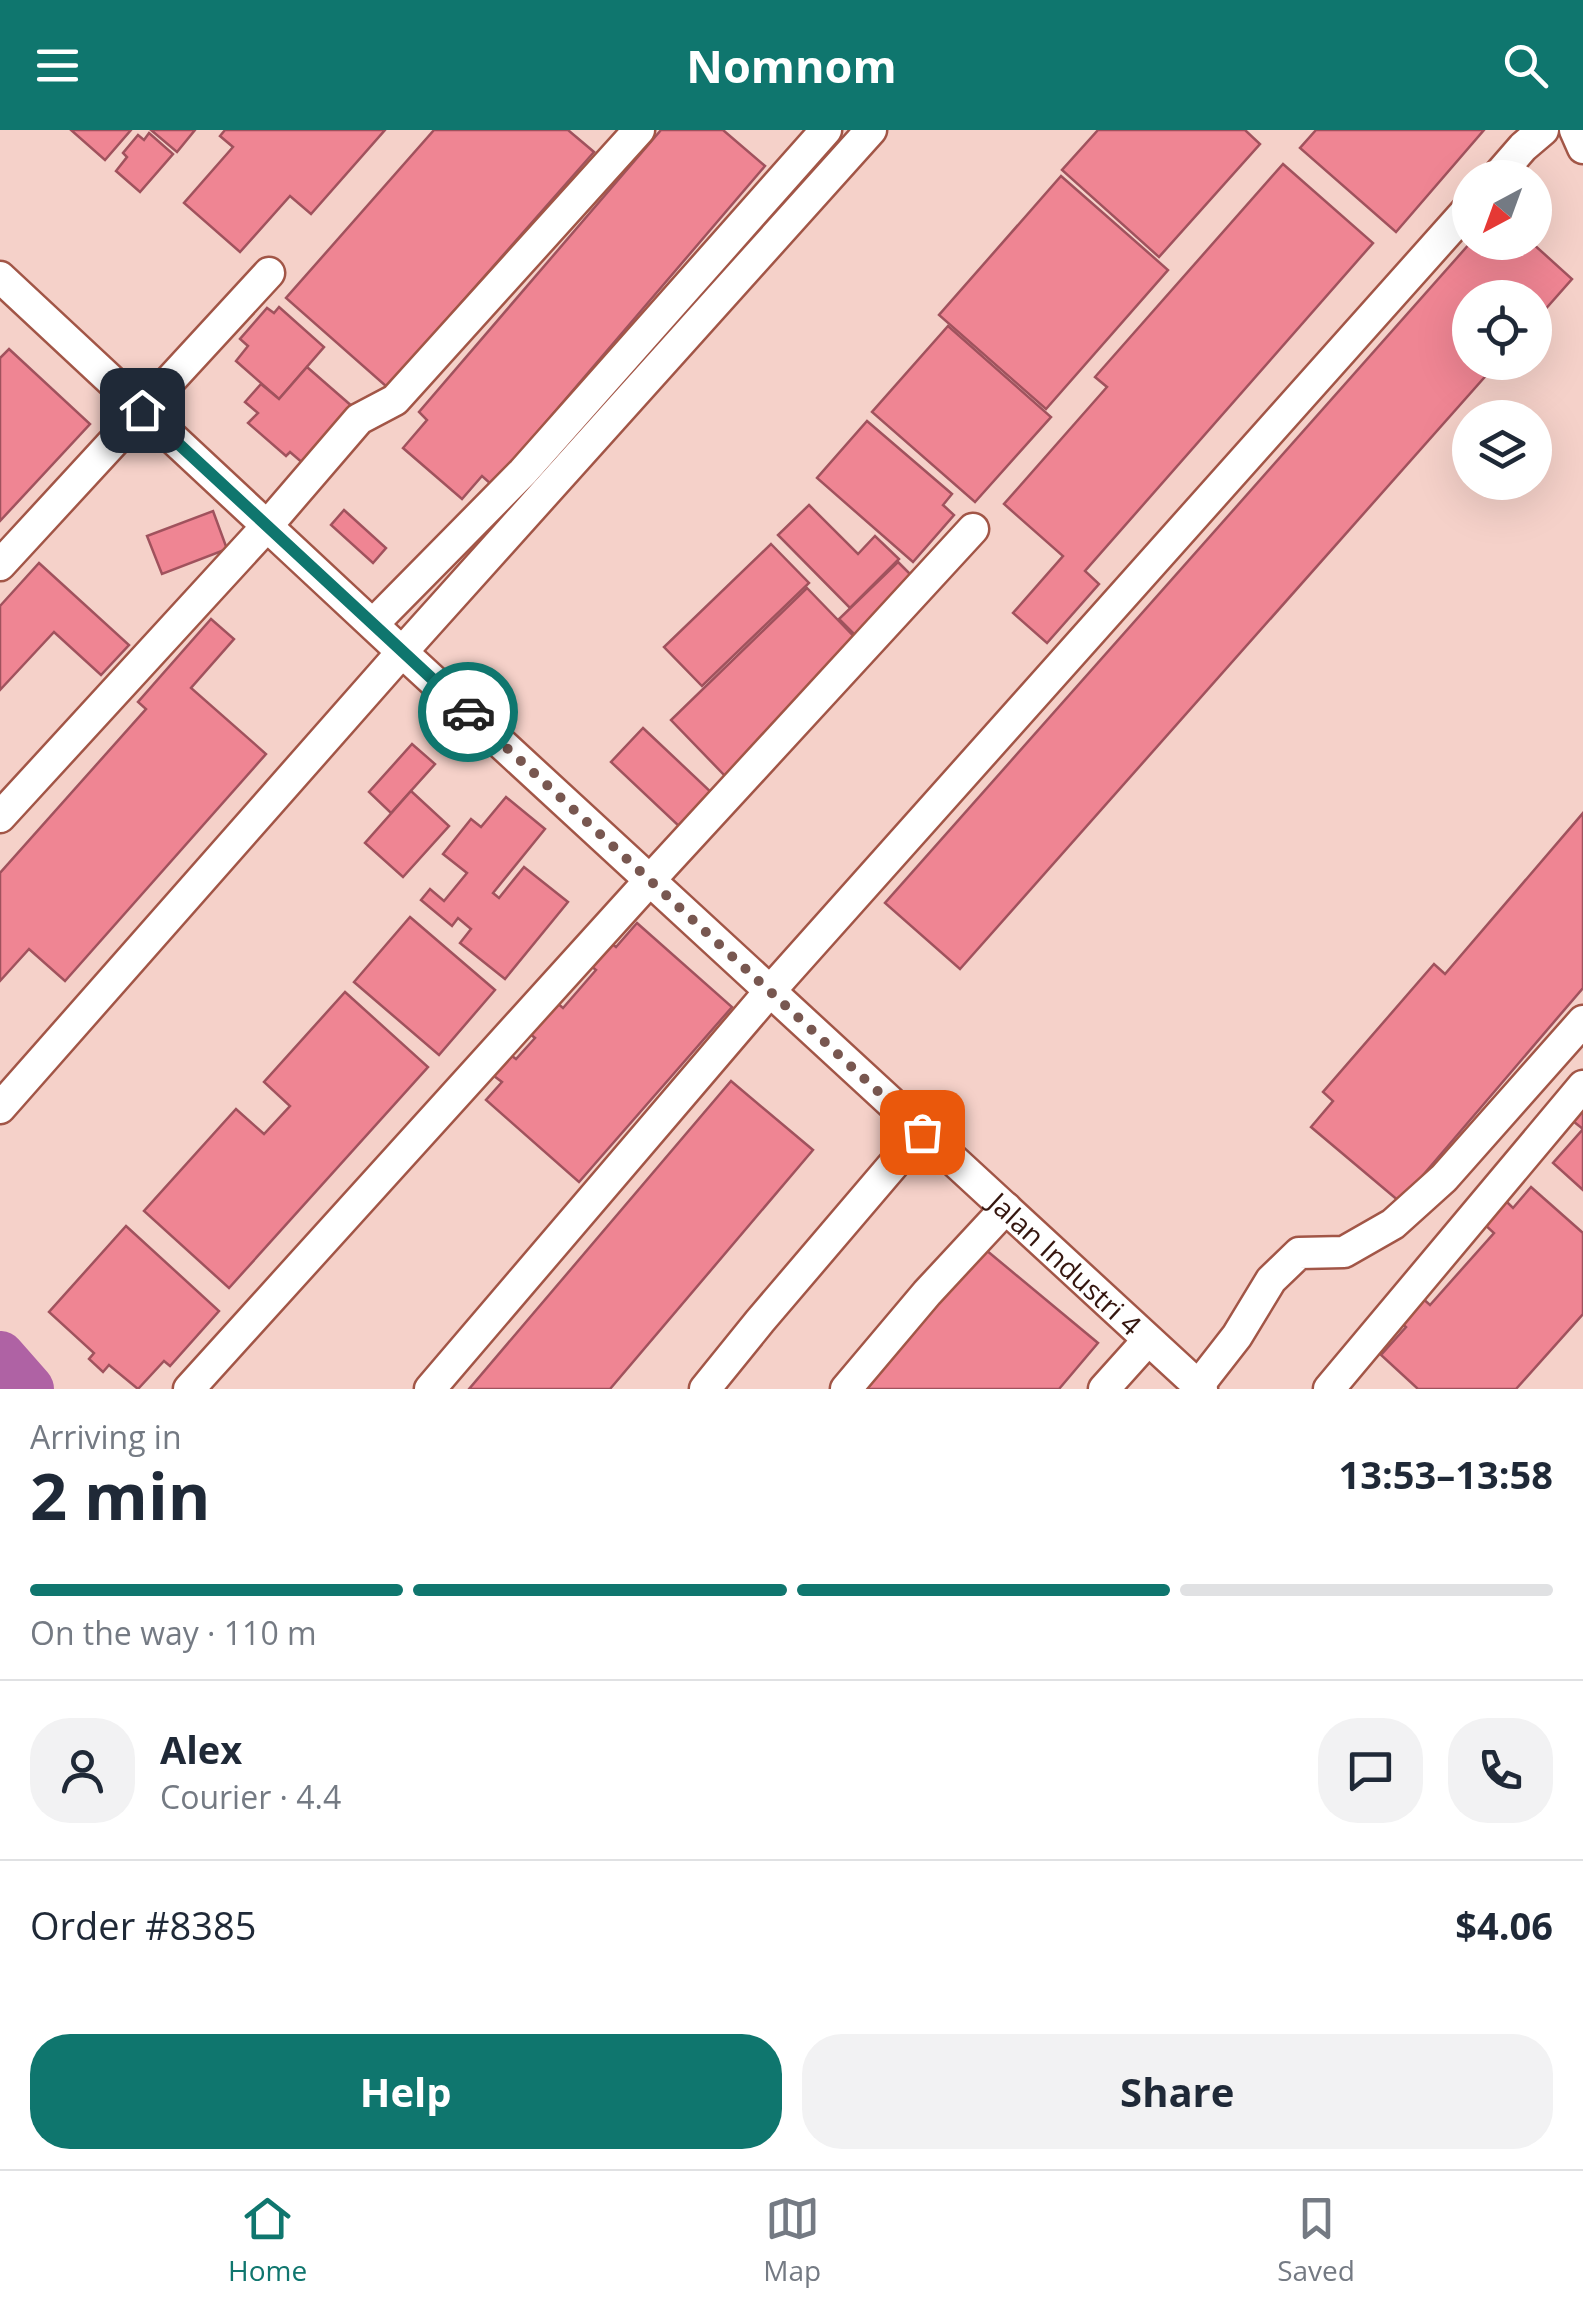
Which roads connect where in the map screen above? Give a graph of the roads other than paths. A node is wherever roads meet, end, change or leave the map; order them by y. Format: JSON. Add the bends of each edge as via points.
{"nodes":[{"id":1,"x":639,"y":130,"type":"edge"},
{"id":2,"x":826,"y":130,"type":"edge"},
{"id":3,"x":871,"y":130,"type":"edge"},
{"id":4,"x":1543,"y":130,"type":"edge"},
{"id":5,"x":1575,"y":130,"type":"edge"},
{"id":6,"x":1583,"y":148,"type":"edge"},
{"id":7,"x":1512,"y":160,"type":"edge"},
{"id":8,"x":1452,"y":226,"type":"edge"},
{"id":9,"x":269,"y":273,"type":"dead end"},
{"id":10,"x":0,"y":277,"type":"edge"},
{"id":11,"x":142,"y":410,"type":"junction"},
{"id":12,"x":267,"y":526,"type":"junction"},
{"id":13,"x":973,"y":529,"type":"dead end"},
{"id":14,"x":0,"y":565,"type":"edge"},
{"id":15,"x":373,"y":624,"type":"junction"},
{"id":16,"x":402,"y":652,"type":"junction"},
{"id":17,"x":0,"y":817,"type":"edge"},
{"id":18,"x":650,"y":880,"type":"junction"},
{"id":19,"x":770,"y":991,"type":"junction"},
{"id":20,"x":1583,"y":1021,"type":"edge"},
{"id":21,"x":1583,"y":1086,"type":"edge"},
{"id":22,"x":0,"y":1108,"type":"edge"},
{"id":23,"x":922,"y":1132,"type":"junction"},
{"id":24,"x":1006,"y":1208,"type":"junction"},
{"id":25,"x":1148,"y":1340,"type":"junction"},
{"id":26,"x":1200,"y":1387,"type":"edge"},
{"id":27,"x":189,"y":1389,"type":"edge"},
{"id":28,"x":430,"y":1389,"type":"edge"},
{"id":29,"x":705,"y":1389,"type":"edge"},
{"id":30,"x":846,"y":1389,"type":"edge"},
{"id":31,"x":1104,"y":1389,"type":"edge"},
{"id":32,"x":1329,"y":1389,"type":"edge"}],
"edges":[{"from":1,"to":12,"type":"street","via":[[395,400],[359,419]]},
{"from":2,"to":15,"type":"street","via":[[523,472]]},
{"from":3,"to":16,"type":"street"},
{"from":4,"to":7,"type":"street"},
{"from":5,"to":6,"type":"street"},
{"from":8,"to":19,"type":"street"},
{"from":9,"to":11,"type":"street"},
{"from":10,"to":11,"type":"street","name":"Jalan Industri 4"},
{"from":11,"to":12,"type":"street","name":"Jalan Industri 4"},
{"from":11,"to":14,"type":"street"},
{"from":12,"to":15,"type":"street","name":"Jalan Industri 4"},
{"from":12,"to":17,"type":"street"},
{"from":13,"to":18,"type":"street"},
{"from":15,"to":16,"type":"street","name":"Jalan Industri 4"},
{"from":16,"to":18,"type":"street","name":"Jalan Industri 4"},
{"from":16,"to":22,"type":"street"},
{"from":18,"to":19,"type":"street","name":"Jalan Industri 4"},
{"from":18,"to":27,"type":"street"},
{"from":19,"to":23,"type":"street","name":"Jalan Industri 4"},
{"from":19,"to":28,"type":"street"},
{"from":20,"to":26,"type":"street","via":[[1444,1178],[1394,1224],[1344,1252],[1299,1253],[1271,1280]]},
{"from":21,"to":32,"type":"street"},
{"from":23,"to":24,"type":"street","name":"Jalan Industri 4"},
{"from":23,"to":29,"type":"street"},
{"from":24,"to":25,"type":"street","name":"Jalan Industri 4"},
{"from":24,"to":30,"type":"street"},
{"from":25,"to":26,"type":"street","name":"Jalan Industri 4"},
{"from":25,"to":31,"type":"street"}]}
